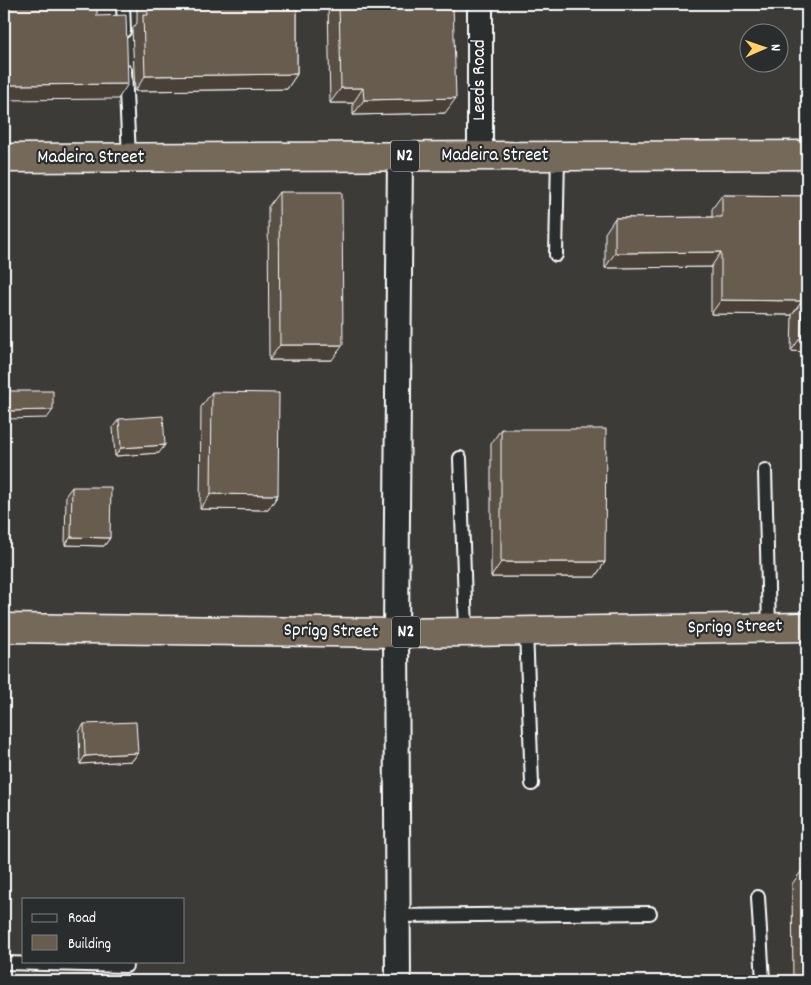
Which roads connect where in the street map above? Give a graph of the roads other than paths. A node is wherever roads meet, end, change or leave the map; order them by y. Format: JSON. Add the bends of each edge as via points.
{"nodes":[{"id":1,"x":123,"y":4,"type":"edge"},
{"id":2,"x":480,"y":4,"type":"edge"},
{"id":3,"x":124,"y":42,"type":"edge"},
{"id":4,"x":125,"y":61,"type":"edge"},
{"id":5,"x":807,"y":155,"type":"edge"},
{"id":6,"x":400,"y":156,"type":"junction"},
{"id":7,"x":480,"y":156,"type":"junction"},
{"id":8,"x":558,"y":156,"type":"junction"},
{"id":9,"x":4,"y":158,"type":"edge"},
{"id":10,"x":129,"y":158,"type":"junction"},
{"id":11,"x":556,"y":255,"type":"dead end"},
{"id":12,"x":460,"y":458,"type":"dead end"},
{"id":13,"x":764,"y":470,"type":"dead end"},
{"id":14,"x":769,"y":627,"type":"junction"},
{"id":15,"x":807,"y":627,"type":"edge"},
{"id":16,"x":4,"y":628,"type":"edge"},
{"id":17,"x":526,"y":630,"type":"junction"},
{"id":18,"x":466,"y":631,"type":"junction"},
{"id":19,"x":396,"y":633,"type":"junction"},
{"id":20,"x":532,"y":784,"type":"dead end"},
{"id":21,"x":758,"y":897,"type":"dead end"},
{"id":22,"x":650,"y":913,"type":"dead end"},
{"id":23,"x":397,"y":916,"type":"junction"},
{"id":24,"x":4,"y":962,"type":"edge"},
{"id":25,"x":126,"y":966,"type":"dead end"},
{"id":26,"x":398,"y":981,"type":"edge"},
{"id":27,"x":763,"y":981,"type":"edge"}],
"edges":[{"from":1,"to":3,"type":"lane"},
{"from":2,"to":7,"type":"street","name":"Leeds Road"},
{"from":4,"to":10,"type":"lane"},
{"from":5,"to":8,"type":"highway","name":"Madeira Street","number":"N2"},
{"from":6,"to":7,"type":"highway","name":"Madeira Street","number":"N2"},
{"from":6,"to":10,"type":"highway","name":"Madeira Street","number":"N2"},
{"from":6,"to":19,"type":"street"},
{"from":7,"to":8,"type":"highway","name":"Madeira Street","number":"N2"},
{"from":8,"to":11,"type":"lane"},
{"from":9,"to":10,"type":"highway","name":"Madeira Street","number":"N2"},
{"from":12,"to":18,"type":"lane"},
{"from":13,"to":14,"type":"lane"},
{"from":14,"to":15,"type":"highway","name":"Sprigg Street","number":"N2"},
{"from":14,"to":17,"type":"highway","name":"Sprigg Street","number":"N2"},
{"from":16,"to":19,"type":"highway","name":"Sprigg Street","number":"N2"},
{"from":17,"to":18,"type":"highway","name":"Sprigg Street","number":"N2"},
{"from":17,"to":20,"type":"lane"},
{"from":18,"to":19,"type":"highway","name":"Sprigg Street","number":"N2"},
{"from":19,"to":23,"type":"street"},
{"from":21,"to":27,"type":"lane"},
{"from":22,"to":23,"type":"lane"},
{"from":23,"to":26,"type":"street"},
{"from":24,"to":25,"type":"lane"}]}
